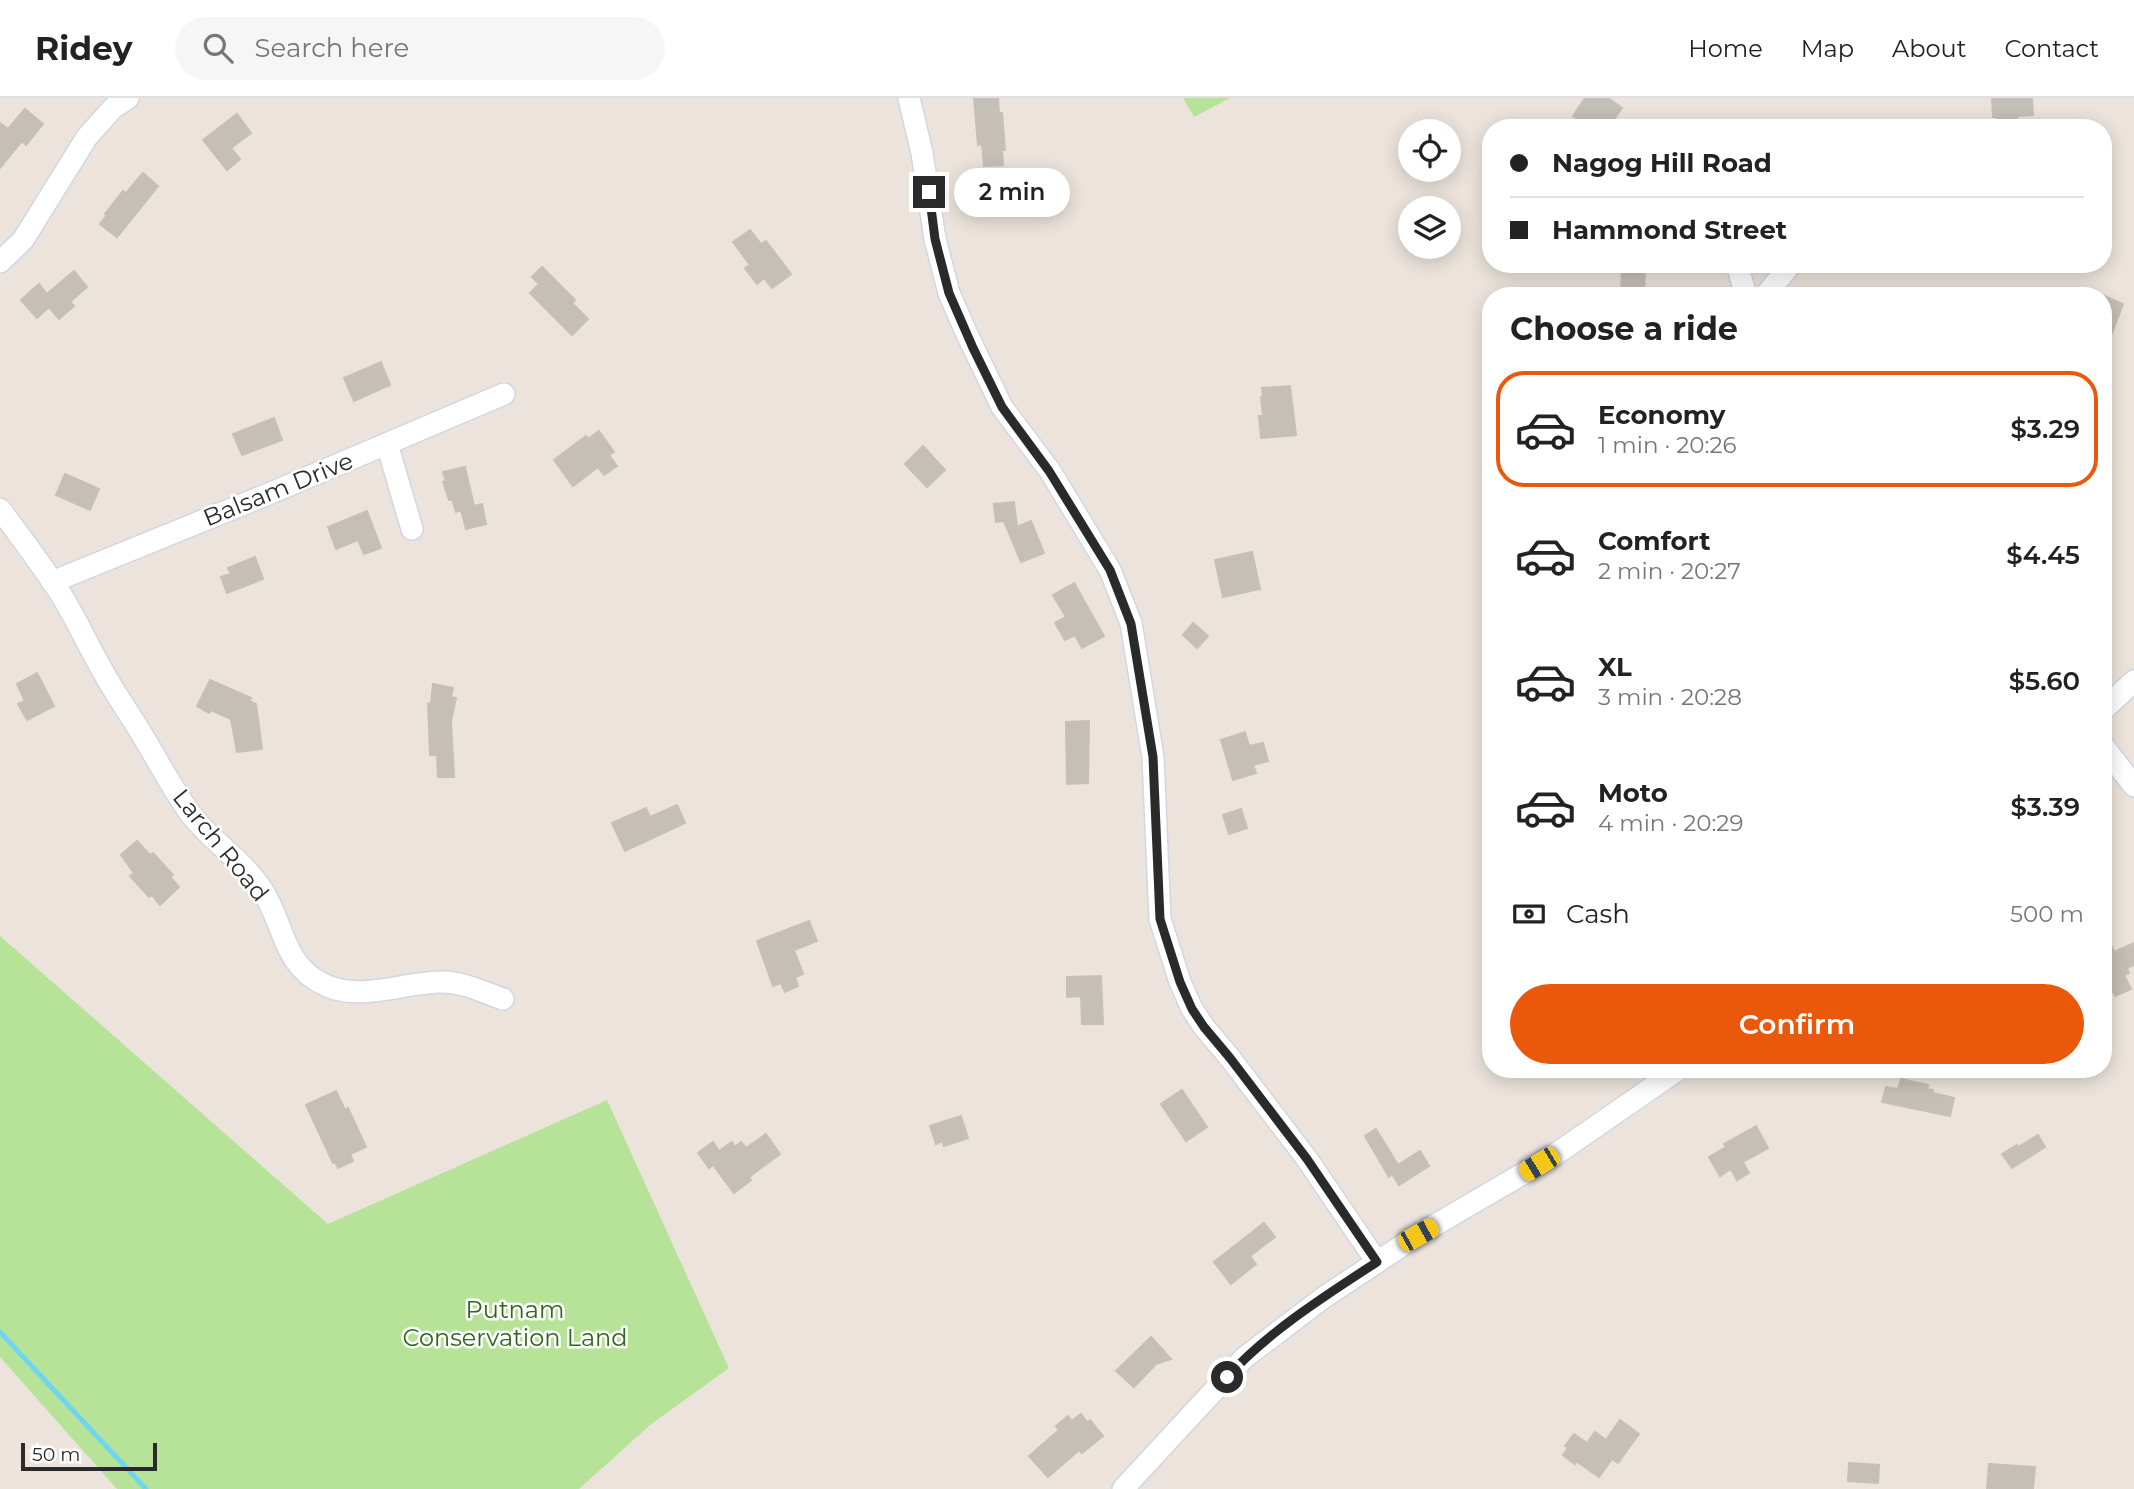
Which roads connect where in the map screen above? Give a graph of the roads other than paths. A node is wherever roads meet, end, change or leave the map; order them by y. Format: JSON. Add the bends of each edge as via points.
{"nodes":[{"id":1,"x":128,"y":98,"type":"edge"},
{"id":2,"x":909,"y":98,"type":"edge"},
{"id":3,"x":0,"y":262,"type":"edge"},
{"id":4,"x":1784,"y":273,"type":"edge"},
{"id":5,"x":1772,"y":287,"type":"edge"},
{"id":6,"x":504,"y":394,"type":"dead end"},
{"id":7,"x":387,"y":444,"type":"junction"},
{"id":8,"x":0,"y":509,"type":"edge"},
{"id":9,"x":412,"y":529,"type":"dead end"},
{"id":10,"x":52,"y":582,"type":"junction"},
{"id":11,"x":2134,"y":681,"type":"edge"},
{"id":12,"x":2112,"y":702,"type":"edge"},
{"id":13,"x":2112,"y":757,"type":"edge"},
{"id":14,"x":2134,"y":786,"type":"edge"},
{"id":15,"x":503,"y":999,"type":"dead end"},
{"id":16,"x":1666,"y":1078,"type":"edge"},
{"id":17,"x":1377,"y":1262,"type":"junction"},
{"id":18,"x":1123,"y":1489,"type":"edge"}],
"edges":[{"from":1,"to":3,"type":"street","via":[[87,136],[23,240]]},
{"from":2,"to":17,"type":"street","via":[[949,293],[1002,407],[1049,471],[1110,570],[1131,624],[1153,757],[1160,919],[1180,982],[1204,1027],[1307,1159]]},
{"from":4,"to":5,"type":"street"},
{"from":6,"to":7,"type":"street","name":"Balsam Drive"},
{"from":7,"to":9,"type":"street"},
{"from":7,"to":10,"type":"street","name":"Balsam Drive"},
{"from":8,"to":10,"type":"street","name":"Larch Road"},
{"from":10,"to":15,"type":"street","name":"Larch Road","via":[[186,807],[258,884],[288,951],[302,969],[327,986],[349,991],[450,982]]},
{"from":11,"to":12,"type":"street"},
{"from":13,"to":14,"type":"street"},
{"from":16,"to":17,"type":"street","via":[[1553,1156]]},
{"from":17,"to":18,"type":"street","via":[[1244,1358]]}]}
